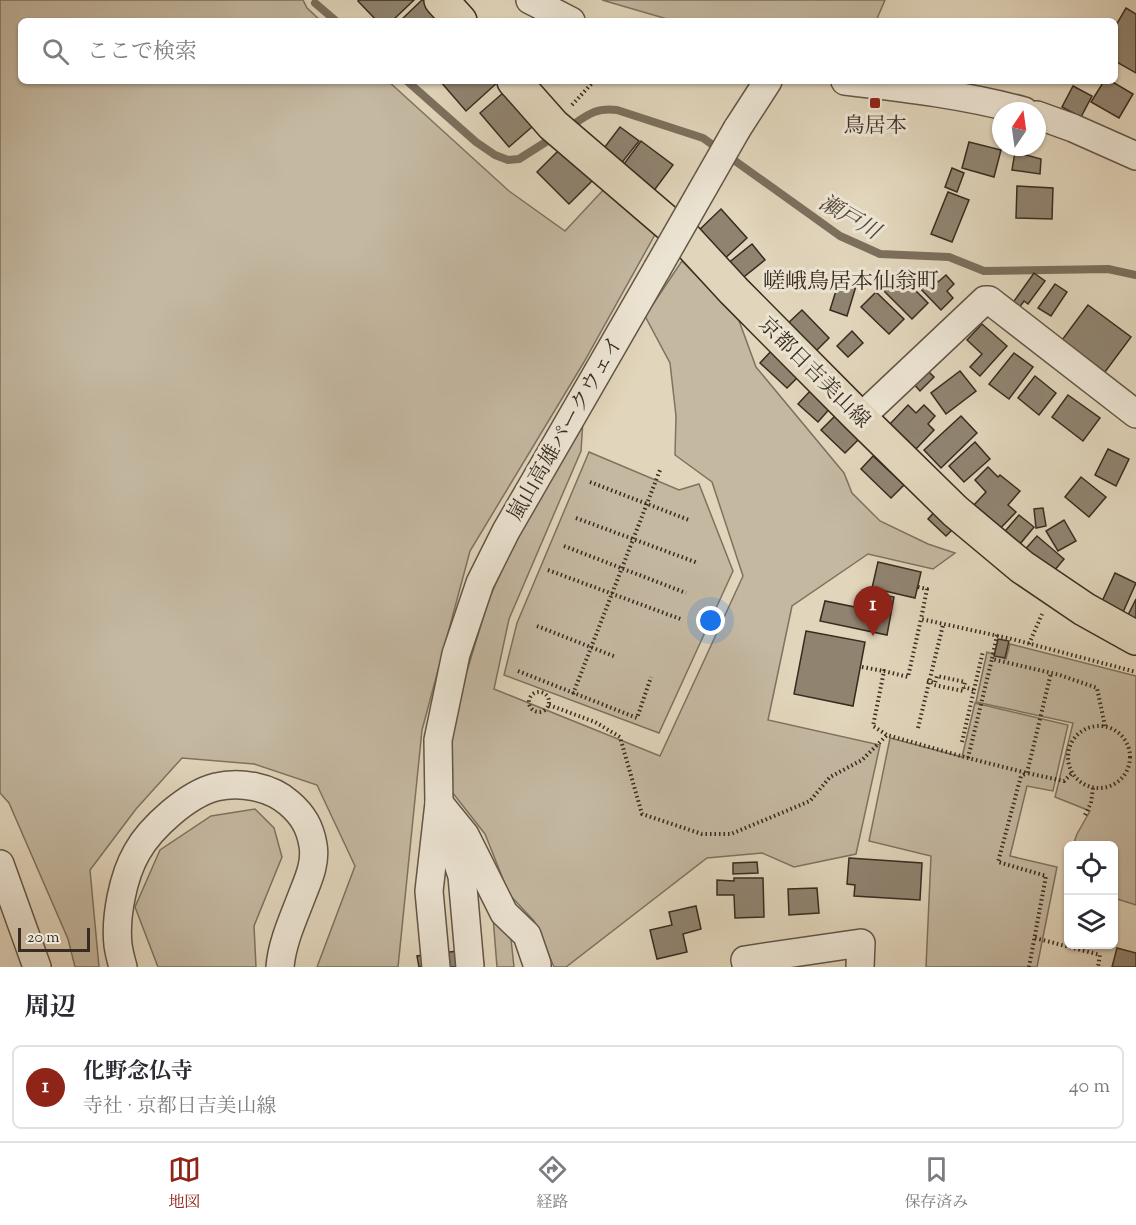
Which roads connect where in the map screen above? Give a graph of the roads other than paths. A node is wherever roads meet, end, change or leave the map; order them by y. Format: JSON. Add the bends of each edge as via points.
{"nodes":[{"id":1,"x":441,"y":0,"type":"edge"},
{"id":2,"x":530,"y":0,"type":"edge"},
{"id":3,"x":457,"y":18,"type":"edge"},
{"id":4,"x":566,"y":18,"type":"edge"},
{"id":5,"x":517,"y":84,"type":"edge"},
{"id":6,"x":766,"y":84,"type":"edge"},
{"id":7,"x":867,"y":84,"type":"edge"},
{"id":8,"x":992,"y":103,"type":"edge"},
{"id":9,"x":1046,"y":118,"type":"edge"},
{"id":10,"x":1136,"y":156,"type":"edge"},
{"id":11,"x":1136,"y":414,"type":"edge"},
{"id":12,"x":860,"y":418,"type":"junction"},
{"id":13,"x":1136,"y":638,"type":"edge"},
{"id":14,"x":439,"y":803,"type":"junction"},
{"id":15,"x":0,"y":864,"type":"edge"},
{"id":16,"x":746,"y":964,"type":"edge"},
{"id":17,"x":37,"y":967,"type":"edge"},
{"id":18,"x":123,"y":967,"type":"edge"},
{"id":19,"x":280,"y":967,"type":"edge"},
{"id":20,"x":436,"y":967,"type":"edge"},
{"id":21,"x":470,"y":967,"type":"edge"},
{"id":22,"x":537,"y":967,"type":"edge"},
{"id":23,"x":860,"y":967,"type":"edge"}],
"edges":[{"from":1,"to":3,"type":"main road"},
{"from":2,"to":4,"type":"street"},
{"from":5,"to":12,"type":"main road","name":"京都日吉美山線","via":[[553,125],[686,239]]},
{"from":6,"to":14,"type":"street","name":"嵐山高雄パークウェイ","bridge":true,"via":[[506,531],[480,583],[456,654],[438,740]]},
{"from":7,"to":8,"type":"street"},
{"from":9,"to":10,"type":"street"},
{"from":11,"to":12,"type":"street","via":[[985,300]]},
{"from":12,"to":13,"type":"main road","name":"京都日吉美山線","via":[[955,511],[1022,567],[1083,609]]},
{"from":14,"to":20,"type":"street","name":"嵐山高雄パークウェイ","via":[[429,891]]},
{"from":14,"to":21,"type":"street","name":"嵐山高雄パークウェイ","via":[[462,876]]},
{"from":14,"to":22,"type":"street","via":[[465,835],[504,913],[527,935]]},
{"from":15,"to":17,"type":"street"},
{"from":16,"to":23,"type":"street","via":[[861,943]]},
{"from":18,"to":19,"type":"street","via":[[118,923],[136,853],[151,832],[178,807],[216,787],[236,785],[281,795],[309,827],[314,847],[313,868],[288,933]]}]}
